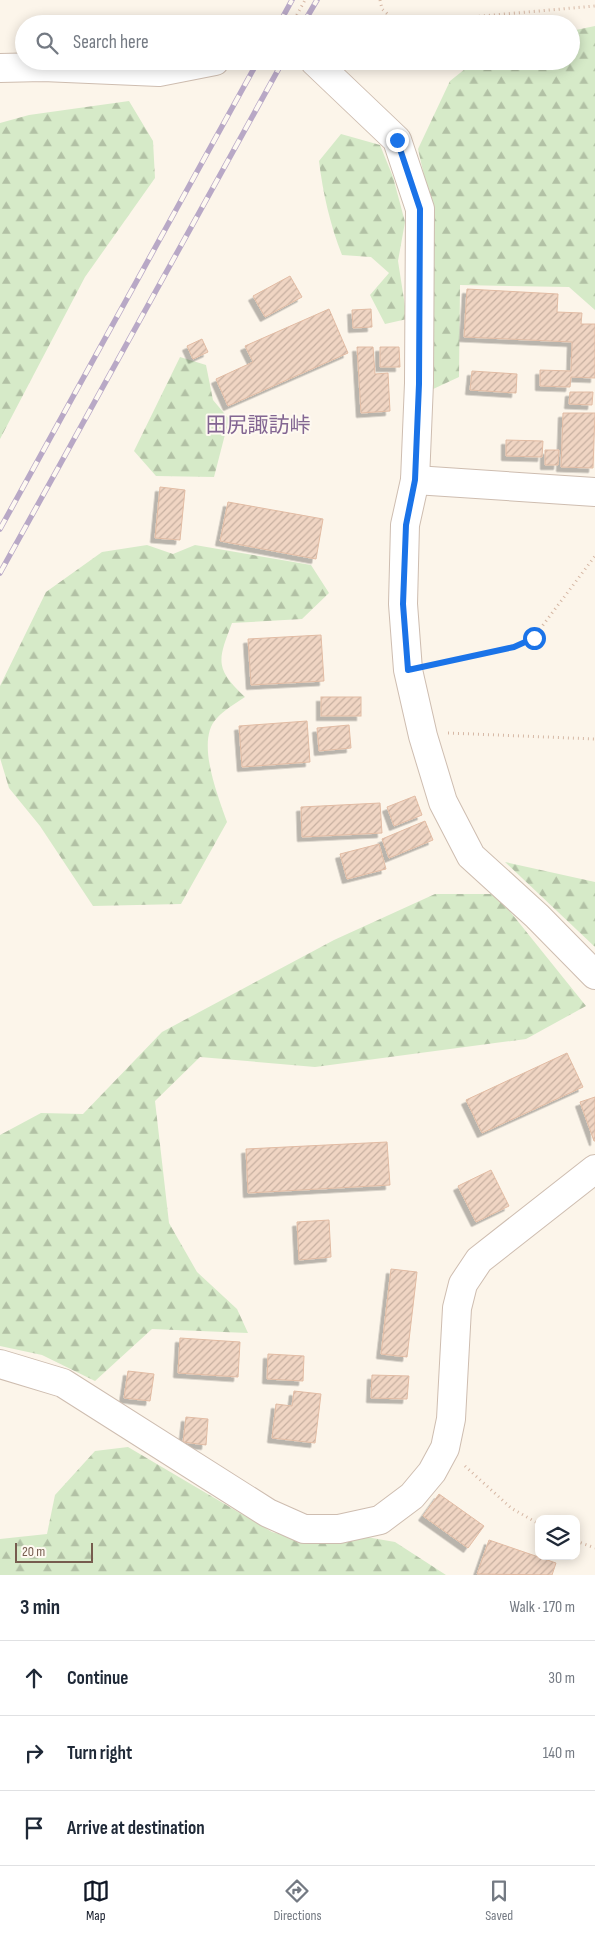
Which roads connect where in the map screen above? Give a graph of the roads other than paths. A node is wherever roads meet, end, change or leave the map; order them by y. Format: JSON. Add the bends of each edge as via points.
{"nodes":[{"id":1,"x":0,"y":68,"type":"edge"},
{"id":2,"x":15,"y":68,"type":"edge"},
{"id":3,"x":113,"y":70,"type":"edge"},
{"id":4,"x":169,"y":70,"type":"edge"},
{"id":5,"x":323,"y":70,"type":"edge"},
{"id":6,"x":415,"y":480,"type":"junction"},
{"id":7,"x":595,"y":492,"type":"edge"},
{"id":8,"x":595,"y":975,"type":"edge"},
{"id":9,"x":595,"y":1169,"type":"edge"},
{"id":10,"x":0,"y":1364,"type":"edge"}],
"edges":[{"from":1,"to":2,"type":"street"},
{"from":3,"to":4,"type":"street"},
{"from":5,"to":6,"type":"street","via":[[397,140],[420,209]]},
{"from":6,"to":7,"type":"street"},
{"from":6,"to":8,"type":"street","via":[[405,535],[403,604],[408,670],[443,802],[471,856]]},
{"from":9,"to":10,"type":"street","via":[[479,1260],[463,1284],[457,1308],[451,1419],[445,1448],[432,1472],[412,1496],[380,1520],[340,1529],[304,1530],[268,1513],[63,1383]]}]}
